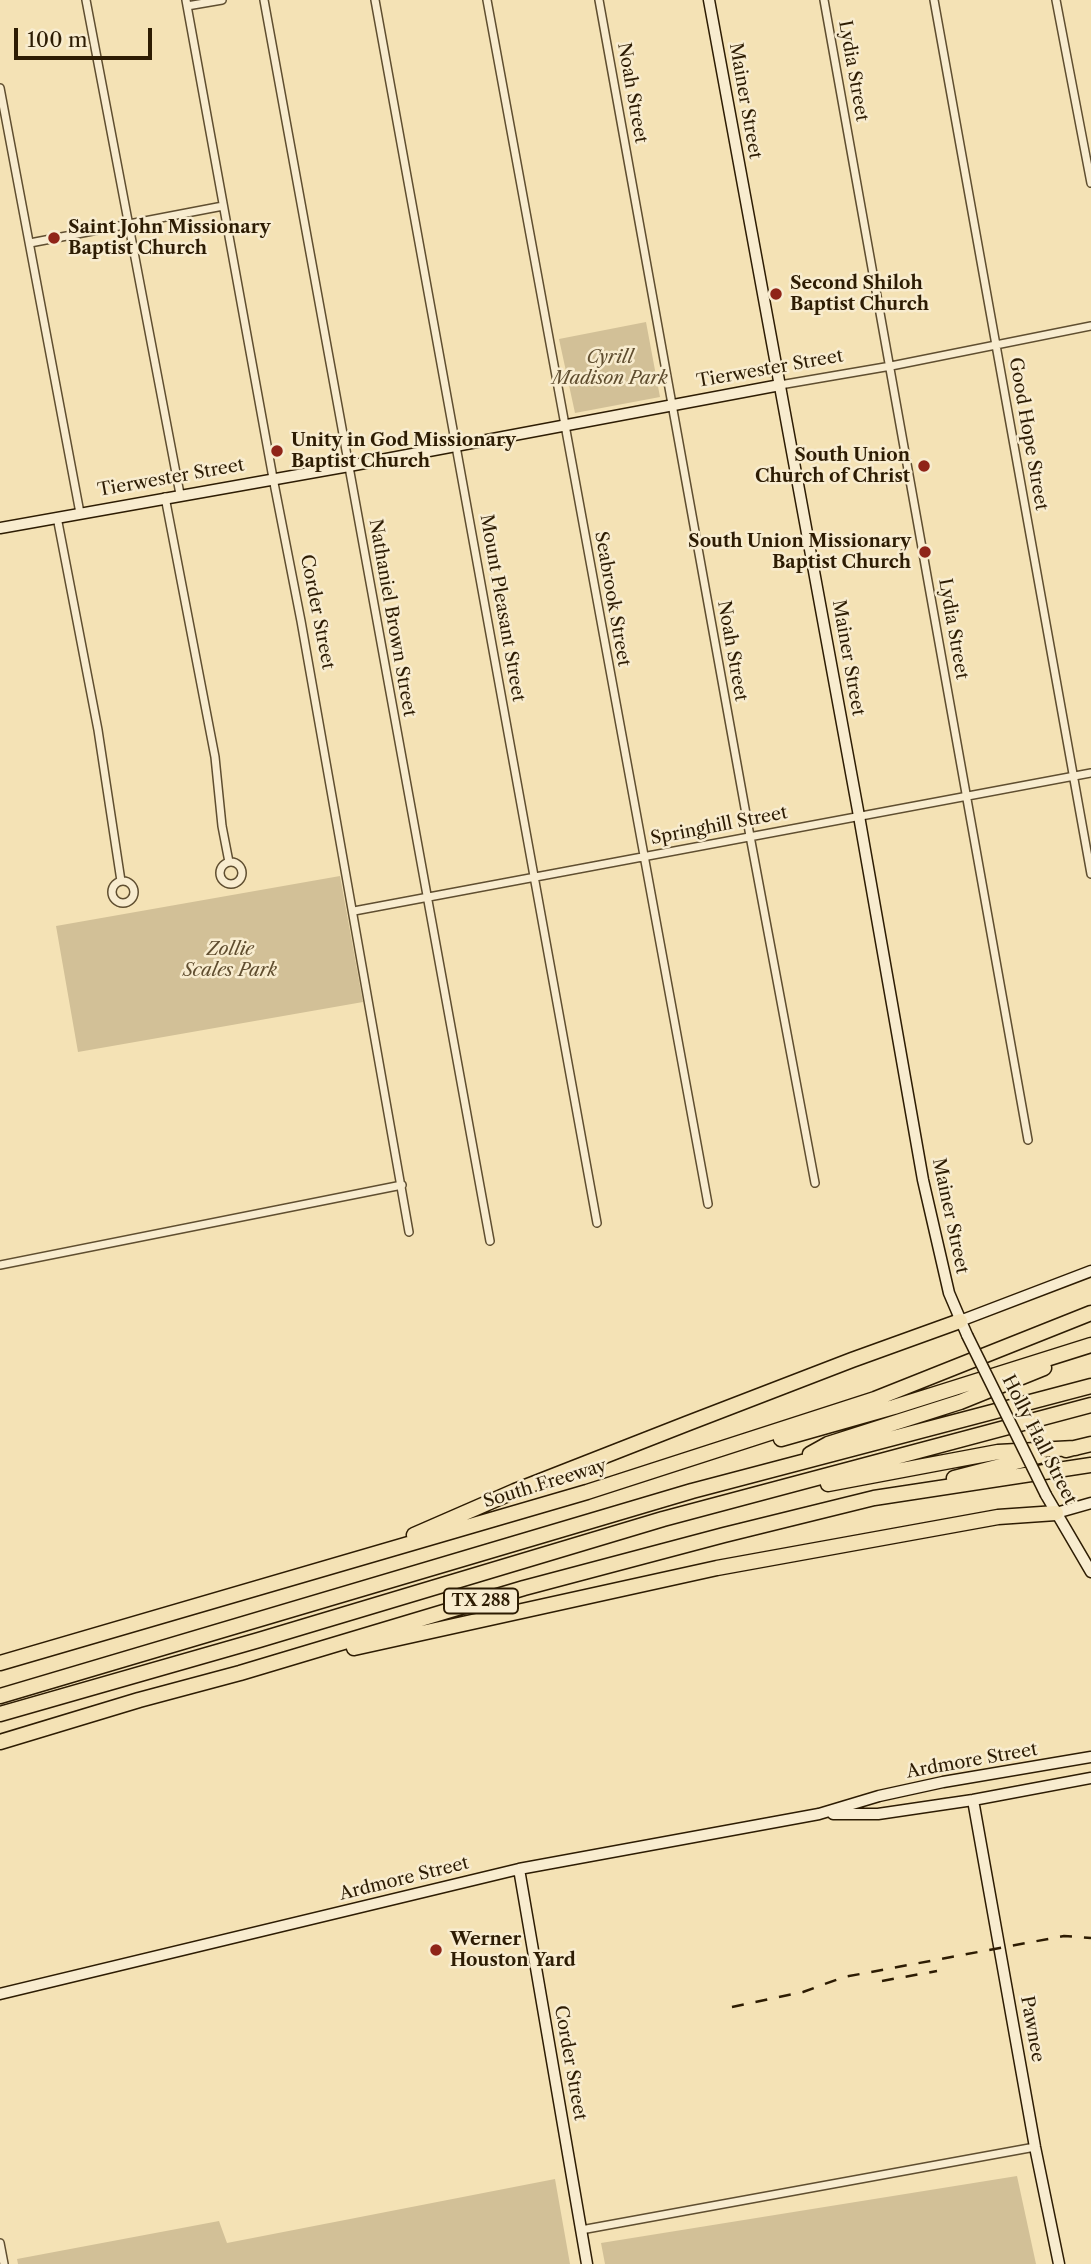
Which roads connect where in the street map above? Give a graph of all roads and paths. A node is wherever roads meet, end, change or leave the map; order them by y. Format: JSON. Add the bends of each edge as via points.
{"nodes":[{"id":1,"x":86,"y":0,"type":"edge"},
{"id":2,"x":222,"y":0,"type":"edge"},
{"id":3,"x":264,"y":0,"type":"edge"},
{"id":4,"x":375,"y":0,"type":"edge"},
{"id":5,"x":487,"y":0,"type":"edge"},
{"id":6,"x":599,"y":0,"type":"edge"},
{"id":7,"x":709,"y":0,"type":"edge"},
{"id":8,"x":824,"y":0,"type":"edge"},
{"id":9,"x":934,"y":0,"type":"edge"},
{"id":10,"x":1056,"y":0,"type":"edge"},
{"id":11,"x":187,"y":3,"type":"edge"},
{"id":12,"x":0,"y":88,"type":"edge"},
{"id":13,"x":1091,"y":183,"type":"edge"},
{"id":14,"x":223,"y":206,"type":"junction"},
{"id":15,"x":129,"y":224,"type":"junction"},
{"id":16,"x":30,"y":243,"type":"junction"},
{"id":17,"x":1091,"y":327,"type":"edge"},
{"id":18,"x":996,"y":345,"type":"junction"},
{"id":19,"x":891,"y":366,"type":"junction"},
{"id":20,"x":780,"y":385,"type":"junction"},
{"id":21,"x":672,"y":405,"type":"junction"},
{"id":22,"x":564,"y":425,"type":"junction"},
{"id":23,"x":456,"y":446,"type":"junction"},
{"id":24,"x":349,"y":466,"type":"junction"},
{"id":25,"x":273,"y":478,"type":"junction"},
{"id":26,"x":180,"y":494,"type":"junction"},
{"id":27,"x":165,"y":497,"type":"junction"},
{"id":28,"x":80,"y":513,"type":"junction"},
{"id":29,"x":57,"y":517,"type":"junction"},
{"id":30,"x":0,"y":528,"type":"edge"},
{"id":31,"x":1091,"y":773,"type":"edge"},
{"id":32,"x":1073,"y":776,"type":"junction"},
{"id":33,"x":967,"y":796,"type":"junction"},
{"id":34,"x":859,"y":816,"type":"junction"},
{"id":35,"x":750,"y":836,"type":"junction"},
{"id":36,"x":643,"y":856,"type":"junction"},
{"id":37,"x":229,"y":862,"type":"dead end"},
{"id":38,"x":1091,"y":874,"type":"edge"},
{"id":39,"x":534,"y":877,"type":"junction"},
{"id":40,"x":121,"y":881,"type":"dead end"},
{"id":41,"x":427,"y":897,"type":"junction"},
{"id":42,"x":354,"y":911,"type":"junction"},
{"id":43,"x":1028,"y":1140,"type":"dead end"},
{"id":44,"x":815,"y":1183,"type":"dead end"},
{"id":45,"x":402,"y":1185,"type":"junction"},
{"id":46,"x":708,"y":1204,"type":"dead end"},
{"id":47,"x":597,"y":1223,"type":"dead end"},
{"id":48,"x":409,"y":1232,"type":"dead end"},
{"id":49,"x":490,"y":1241,"type":"dead end"},
{"id":50,"x":0,"y":1265,"type":"edge"},
{"id":51,"x":1091,"y":1271,"type":"edge"},
{"id":52,"x":1091,"y":1313,"type":"edge"},
{"id":53,"x":960,"y":1321,"type":"junction"},
{"id":54,"x":1091,"y":1347,"type":"edge"},
{"id":55,"x":1091,"y":1385,"type":"edge"},
{"id":56,"x":1091,"y":1405,"type":"edge"},
{"id":57,"x":1091,"y":1444,"type":"edge"},
{"id":58,"x":1075,"y":1448,"type":"junction"},
{"id":59,"x":791,"y":1464,"type":"junction"},
{"id":60,"x":671,"y":1465,"type":"junction"},
{"id":61,"x":1091,"y":1465,"type":"edge"},
{"id":62,"x":874,"y":1497,"type":"junction"},
{"id":63,"x":1091,"y":1503,"type":"edge"},
{"id":64,"x":1056,"y":1513,"type":"junction"},
{"id":65,"x":663,"y":1519,"type":"junction"},
{"id":66,"x":362,"y":1558,"type":"junction"},
{"id":67,"x":1091,"y":1572,"type":"edge"},
{"id":68,"x":0,"y":1663,"type":"edge"},
{"id":69,"x":240,"y":1673,"type":"junction"},
{"id":70,"x":0,"y":1696,"type":"edge"},
{"id":71,"x":0,"y":1714,"type":"edge"},
{"id":72,"x":0,"y":1742,"type":"edge"},
{"id":73,"x":1091,"y":1758,"type":"edge"},
{"id":74,"x":1091,"y":1778,"type":"edge"},
{"id":75,"x":973,"y":1800,"type":"junction"},
{"id":76,"x":819,"y":1814,"type":"junction"},
{"id":77,"x":519,"y":1869,"type":"junction"},
{"id":78,"x":0,"y":1994,"type":"edge"},
{"id":79,"x":1035,"y":2147,"type":"junction"},
{"id":80,"x":581,"y":2230,"type":"junction"},
{"id":81,"x":0,"y":2243,"type":"edge"},
{"id":82,"x":4,"y":2264,"type":"edge"},
{"id":83,"x":587,"y":2264,"type":"edge"},
{"id":84,"x":1059,"y":2264,"type":"edge"}],
"edges":[{"from":1,"to":15,"type":"street"},
{"from":2,"to":11,"type":"street"},
{"from":3,"to":24,"type":"street","name":"Nathaniel Brown Street"},
{"from":4,"to":23,"type":"street","name":"Mount Pleasant Street"},
{"from":5,"to":22,"type":"street","name":"Seabrook Street"},
{"from":6,"to":21,"type":"street","name":"Noah Street"},
{"from":7,"to":20,"type":"street","name":"Mainer Street"},
{"from":8,"to":19,"type":"street","name":"Lydia Street"},
{"from":9,"to":18,"type":"street","name":"Good Hope Street"},
{"from":10,"to":13,"type":"street"},
{"from":11,"to":14,"type":"street","name":"Corder Street"},
{"from":12,"to":16,"type":"street"},
{"from":14,"to":15,"type":"street"},
{"from":14,"to":25,"type":"street","name":"Corder Street"},
{"from":15,"to":16,"type":"street"},
{"from":15,"to":26,"type":"street"},
{"from":16,"to":28,"type":"street"},
{"from":17,"to":18,"type":"street","name":"Tierwester Street"},
{"from":18,"to":19,"type":"street","name":"Tierwester Street"},
{"from":18,"to":32,"type":"street","name":"Good Hope Street"},
{"from":19,"to":20,"type":"street","name":"Tierwester Street"},
{"from":19,"to":33,"type":"street","name":"Lydia Street"},
{"from":20,"to":21,"type":"street","name":"Tierwester Street"},
{"from":20,"to":34,"type":"street","name":"Mainer Street"},
{"from":21,"to":22,"type":"street","name":"Tierwester Street"},
{"from":21,"to":35,"type":"street","name":"Noah Street"},
{"from":22,"to":23,"type":"street","name":"Tierwester Street"},
{"from":22,"to":36,"type":"street","name":"Seabrook Street"},
{"from":23,"to":24,"type":"street","name":"Tierwester Street"},
{"from":23,"to":39,"type":"street","name":"Mount Pleasant Street"},
{"from":24,"to":25,"type":"street","name":"Tierwester Street"},
{"from":24,"to":41,"type":"street","name":"Nathaniel Brown Street"},
{"from":25,"to":26,"type":"street","name":"Tierwester Street"},
{"from":25,"to":42,"type":"street","name":"Corder Street"},
{"from":26,"to":27,"type":"street","name":"Tierwester Street"},
{"from":27,"to":28,"type":"street","name":"Tierwester Street"},
{"from":27,"to":37,"type":"street","via":[[215,757]]},
{"from":28,"to":29,"type":"street","name":"Tierwester Street"},
{"from":29,"to":30,"type":"street","name":"Tierwester Street"},
{"from":29,"to":40,"type":"street"},
{"from":31,"to":32,"type":"street","name":"Springhill Street"},
{"from":32,"to":33,"type":"street","name":"Springhill Street"},
{"from":32,"to":38,"type":"street","name":"Good Hope Street"},
{"from":33,"to":34,"type":"street","name":"Springhill Street"},
{"from":33,"to":43,"type":"street","name":"Lydia Street"},
{"from":34,"to":35,"type":"street","name":"Springhill Street"},
{"from":34,"to":53,"type":"street","name":"Mainer Street","via":[[936,1242]]},
{"from":35,"to":36,"type":"street","name":"Springhill Street"},
{"from":35,"to":44,"type":"street","name":"Noah Street"},
{"from":36,"to":39,"type":"street","name":"Springhill Street"},
{"from":36,"to":46,"type":"street","name":"Seabrook Street"},
{"from":39,"to":41,"type":"street","name":"Springhill Street"},
{"from":39,"to":47,"type":"street","name":"Mount Pleasant Street"},
{"from":41,"to":42,"type":"street","name":"Springhill Street"},
{"from":41,"to":49,"type":"street","name":"Nathaniel Brown Street"},
{"from":42,"to":45,"type":"street","name":"Corder Street"},
{"from":45,"to":48,"type":"street","name":"Corder Street"},
{"from":45,"to":50,"type":"street"},
{"from":51,"to":53,"type":"street"},
{"from":52,"to":60,"type":"highway","name":"South Freeway","via":[[875,1399]]},
{"from":53,"to":64,"type":"street","name":"Holly Hall Street","bridge":true},
{"from":53,"to":66,"type":"highway","via":[[527,1487]]},
{"from":54,"to":59,"type":"highway","via":[[960,1402],[828,1444]]},
{"from":54,"to":60,"type":"highway","via":[[779,1439]]},
{"from":55,"to":59,"type":"highway"},
{"from":56,"to":65,"type":"highway"},
{"from":57,"to":58,"type":"highway"},
{"from":58,"to":62,"type":"highway"},
{"from":58,"to":65,"type":"highway","via":[[963,1457],[813,1486],[693,1519]]},
{"from":59,"to":70,"type":"highway"},
{"from":60,"to":66,"type":"highway","name":"South Freeway"},
{"from":61,"to":62,"type":"highway","number":"TX 288"},
{"from":62,"to":69,"type":"highway","number":"TX 288","via":[[524,1588]]},
{"from":63,"to":64,"type":"street"},
{"from":64,"to":67,"type":"street","name":"Holly Hall Street"},
{"from":64,"to":69,"type":"highway","via":[[998,1517],[697,1572]]},
{"from":65,"to":71,"type":"highway"},
{"from":66,"to":68,"type":"highway","name":"South Freeway"},
{"from":69,"to":72,"type":"highway","number":"TX 288"},
{"from":73,"to":76,"type":"street","name":"Ardmore Street","via":[[943,1782]]},
{"from":74,"to":75,"type":"street","name":"Ardmore Street"},
{"from":75,"to":76,"type":"street","name":"Ardmore Street","via":[[878,1814]]},
{"from":75,"to":79,"type":"street","name":"Pawnee"},
{"from":76,"to":77,"type":"street","name":"Ardmore Street"},
{"from":77,"to":78,"type":"street","name":"Ardmore Street"},
{"from":77,"to":80,"type":"street","name":"Corder Street"},
{"from":79,"to":80,"type":"street"},
{"from":79,"to":84,"type":"street","name":"Pawnee"},
{"from":80,"to":83,"type":"street","name":"Corder Street"},
{"from":81,"to":82,"type":"street"}]}
